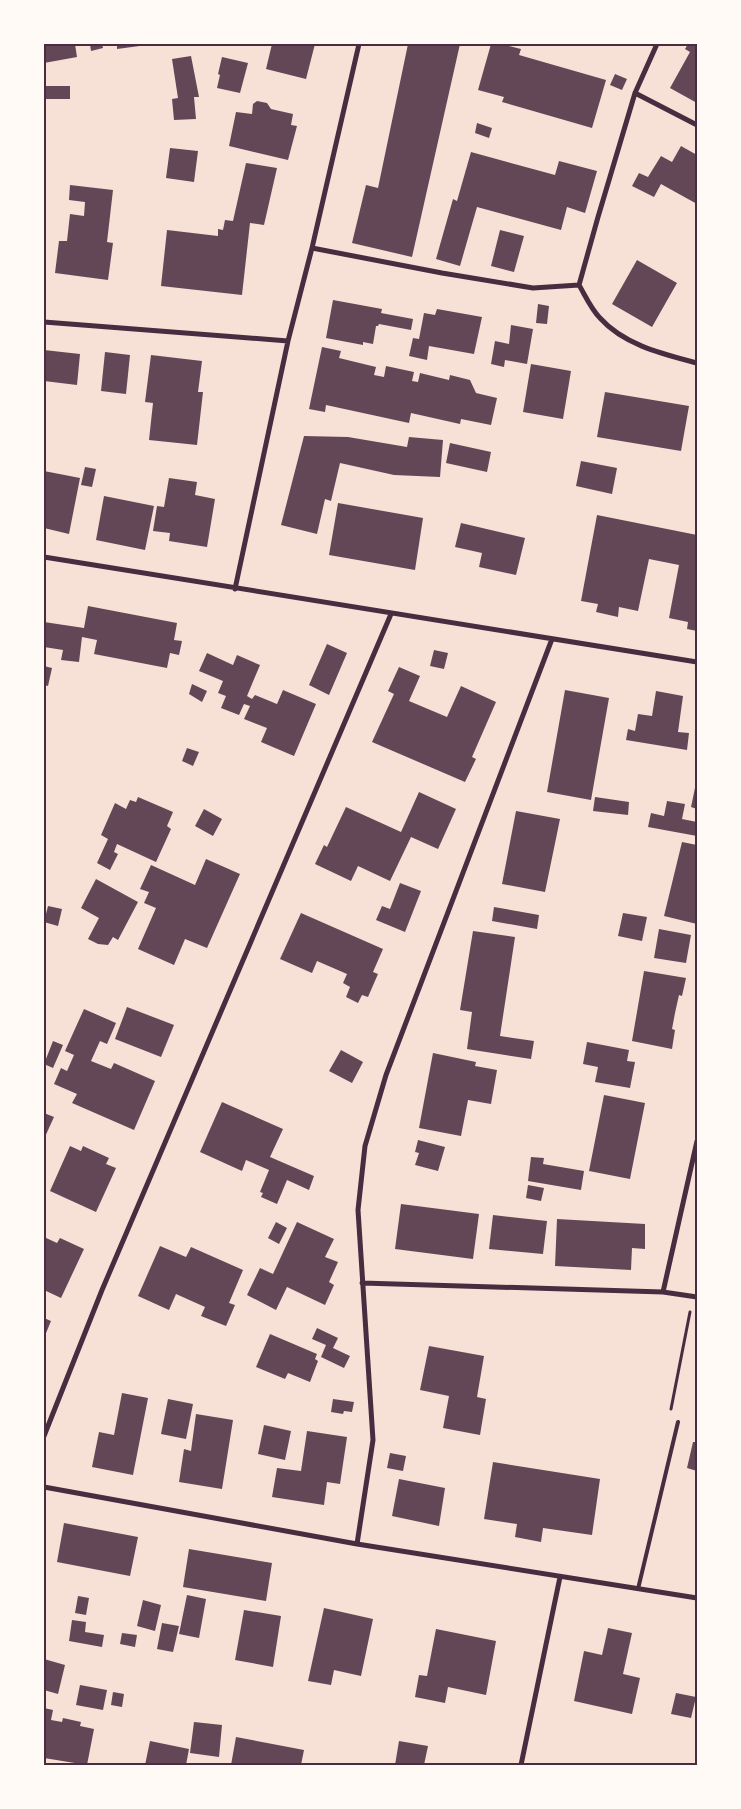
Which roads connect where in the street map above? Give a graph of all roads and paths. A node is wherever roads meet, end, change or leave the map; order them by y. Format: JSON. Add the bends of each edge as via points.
{"nodes":[{"id":1,"x":359,"y":44,"type":"edge"},
{"id":2,"x":657,"y":44,"type":"edge"},
{"id":3,"x":636,"y":93,"type":"junction"},
{"id":4,"x":697,"y":126,"type":"edge"},
{"id":5,"x":312,"y":248,"type":"junction"},
{"id":6,"x":579,"y":285,"type":"junction"},
{"id":7,"x":44,"y":322,"type":"edge"},
{"id":8,"x":288,"y":341,"type":"junction"},
{"id":9,"x":697,"y":363,"type":"edge"},
{"id":10,"x":44,"y":557,"type":"edge"},
{"id":11,"x":235,"y":589,"type":"junction"},
{"id":12,"x":391,"y":614,"type":"junction"},
{"id":13,"x":552,"y":638,"type":"junction"},
{"id":14,"x":697,"y":662,"type":"edge"},
{"id":15,"x":697,"y":1141,"type":"edge"},
{"id":16,"x":362,"y":1283,"type":"junction"},
{"id":17,"x":663,"y":1292,"type":"junction"},
{"id":18,"x":695,"y":1297,"type":"edge"},
{"id":19,"x":678,"y":1422,"type":"joint"},
{"id":20,"x":44,"y":1436,"type":"edge"},
{"id":21,"x":44,"y":1486,"type":"edge"},
{"id":22,"x":357,"y":1544,"type":"junction"},
{"id":23,"x":560,"y":1577,"type":"junction"},
{"id":24,"x":638,"y":1589,"type":"junction"},
{"id":25,"x":697,"y":1598,"type":"edge"},
{"id":26,"x":521,"y":1765,"type":"edge"}],
"edges":[{"from":1,"to":5,"type":"street"},
{"from":2,"to":3,"type":"street"},
{"from":3,"to":4,"type":"street"},
{"from":3,"to":6,"type":"street"},
{"from":5,"to":6,"type":"street","via":[[533,288]]},
{"from":5,"to":8,"type":"street"},
{"from":6,"to":9,"type":"street","via":[[599,317],[622,337],[663,354]]},
{"from":7,"to":8,"type":"street"},
{"from":8,"to":11,"type":"street"},
{"from":10,"to":11,"type":"street"},
{"from":11,"to":12,"type":"street"},
{"from":12,"to":13,"type":"street"},
{"from":12,"to":20,"type":"street","via":[[102,1290]]},
{"from":13,"to":14,"type":"street"},
{"from":13,"to":16,"type":"street","via":[[383,1084],[366,1146],[358,1210]]},
{"from":15,"to":17,"type":"street"},
{"from":16,"to":17,"type":"street"},
{"from":16,"to":22,"type":"street","via":[[373,1440]]},
{"from":17,"to":18,"type":"street"},
{"from":18,"to":19,"type":"path","via":[[670,1411]]},
{"from":19,"to":24,"type":"lane"},
{"from":21,"to":22,"type":"street"},
{"from":22,"to":23,"type":"street"},
{"from":23,"to":24,"type":"street"},
{"from":23,"to":26,"type":"street"},
{"from":24,"to":25,"type":"street"}]}
